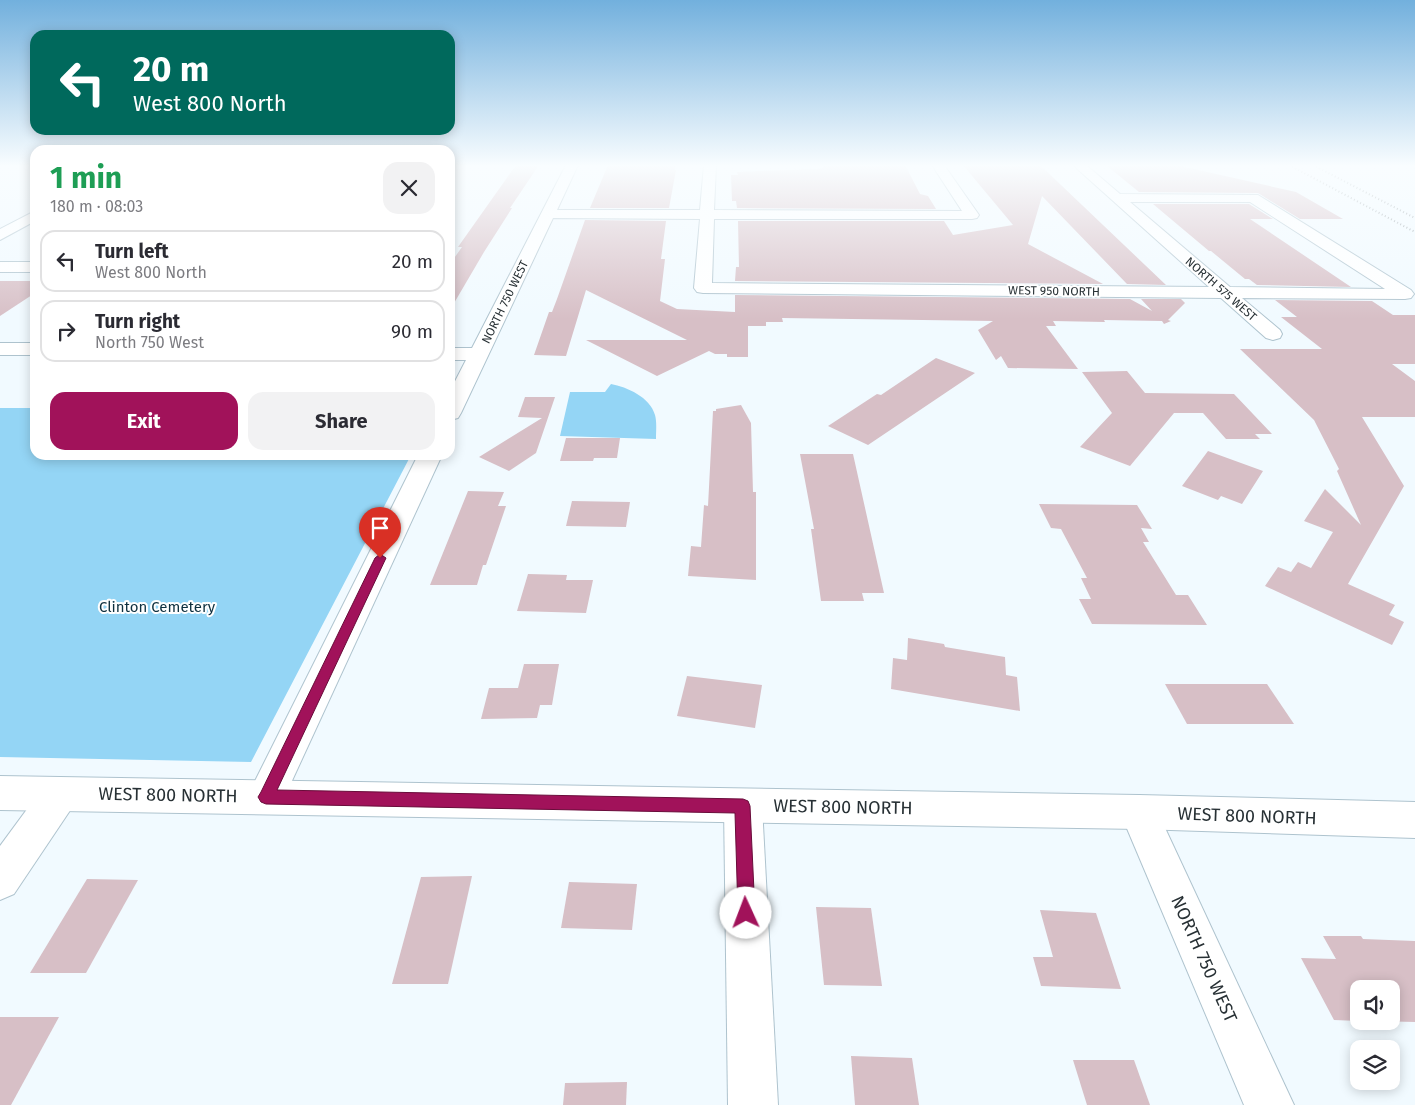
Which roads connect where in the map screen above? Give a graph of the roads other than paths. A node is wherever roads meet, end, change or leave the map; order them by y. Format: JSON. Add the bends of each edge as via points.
{"nodes":[{"id":1,"x":547,"y":217,"type":"edge"},
{"id":2,"x":708,"y":217,"type":"edge"},
{"id":3,"x":1138,"y":217,"type":"edge"},
{"id":4,"x":1282,"y":217,"type":"edge"},
{"id":5,"x":30,"y":218,"type":"edge"},
{"id":6,"x":0,"y":235,"type":"edge"},
{"id":7,"x":0,"y":267,"type":"edge"},
{"id":8,"x":30,"y":267,"type":"edge"},
{"id":9,"x":1226,"y":293,"type":"junction"},
{"id":10,"x":1273,"y":334,"type":"dead end"},
{"id":11,"x":0,"y":349,"type":"edge"},
{"id":12,"x":30,"y":349,"type":"edge"},
{"id":13,"x":455,"y":354,"type":"edge"},
{"id":14,"x":479,"y":354,"type":"junction"},
{"id":15,"x":455,"y":403,"type":"edge"},
{"id":16,"x":428,"y":460,"type":"edge"},
{"id":17,"x":0,"y":793,"type":"edge"},
{"id":18,"x":60,"y":794,"type":"junction"},
{"id":19,"x":266,"y":797,"type":"junction"},
{"id":20,"x":743,"y":806,"type":"junction"},
{"id":21,"x":1139,"y":812,"type":"junction"},
{"id":22,"x":1415,"y":820,"type":"edge"},
{"id":23,"x":0,"y":880,"type":"edge"},
{"id":24,"x":753,"y":1105,"type":"edge"},
{"id":25,"x":1269,"y":1105,"type":"edge"}],
"edges":[{"from":1,"to":14,"type":"street","name":"NORTH 750 WEST"},
{"from":2,"to":9,"type":"street","name":"WEST 950 NORTH","via":[[703,288]]},
{"from":3,"to":9,"type":"street","name":"NORTH 575 WEST"},
{"from":4,"to":9,"type":"street","name":"WEST 950 NORTH","via":[[1405,294]]},
{"from":5,"to":6,"type":"street"},
{"from":7,"to":8,"type":"street"},
{"from":9,"to":10,"type":"street","name":"NORTH 575 WEST"},
{"from":11,"to":12,"type":"street"},
{"from":13,"to":14,"type":"street"},
{"from":14,"to":15,"type":"street","name":"NORTH 750 WEST"},
{"from":16,"to":19,"type":"street"},
{"from":17,"to":18,"type":"street","name":"WEST 800 NORTH"},
{"from":18,"to":19,"type":"street","name":"WEST 800 NORTH"},
{"from":18,"to":23,"type":"street"},
{"from":19,"to":20,"type":"street","name":"WEST 800 NORTH"},
{"from":20,"to":21,"type":"street","name":"WEST 800 NORTH"},
{"from":20,"to":24,"type":"street"},
{"from":21,"to":22,"type":"street","name":"WEST 800 NORTH"},
{"from":21,"to":25,"type":"street","name":"NORTH 750 WEST"}]}
